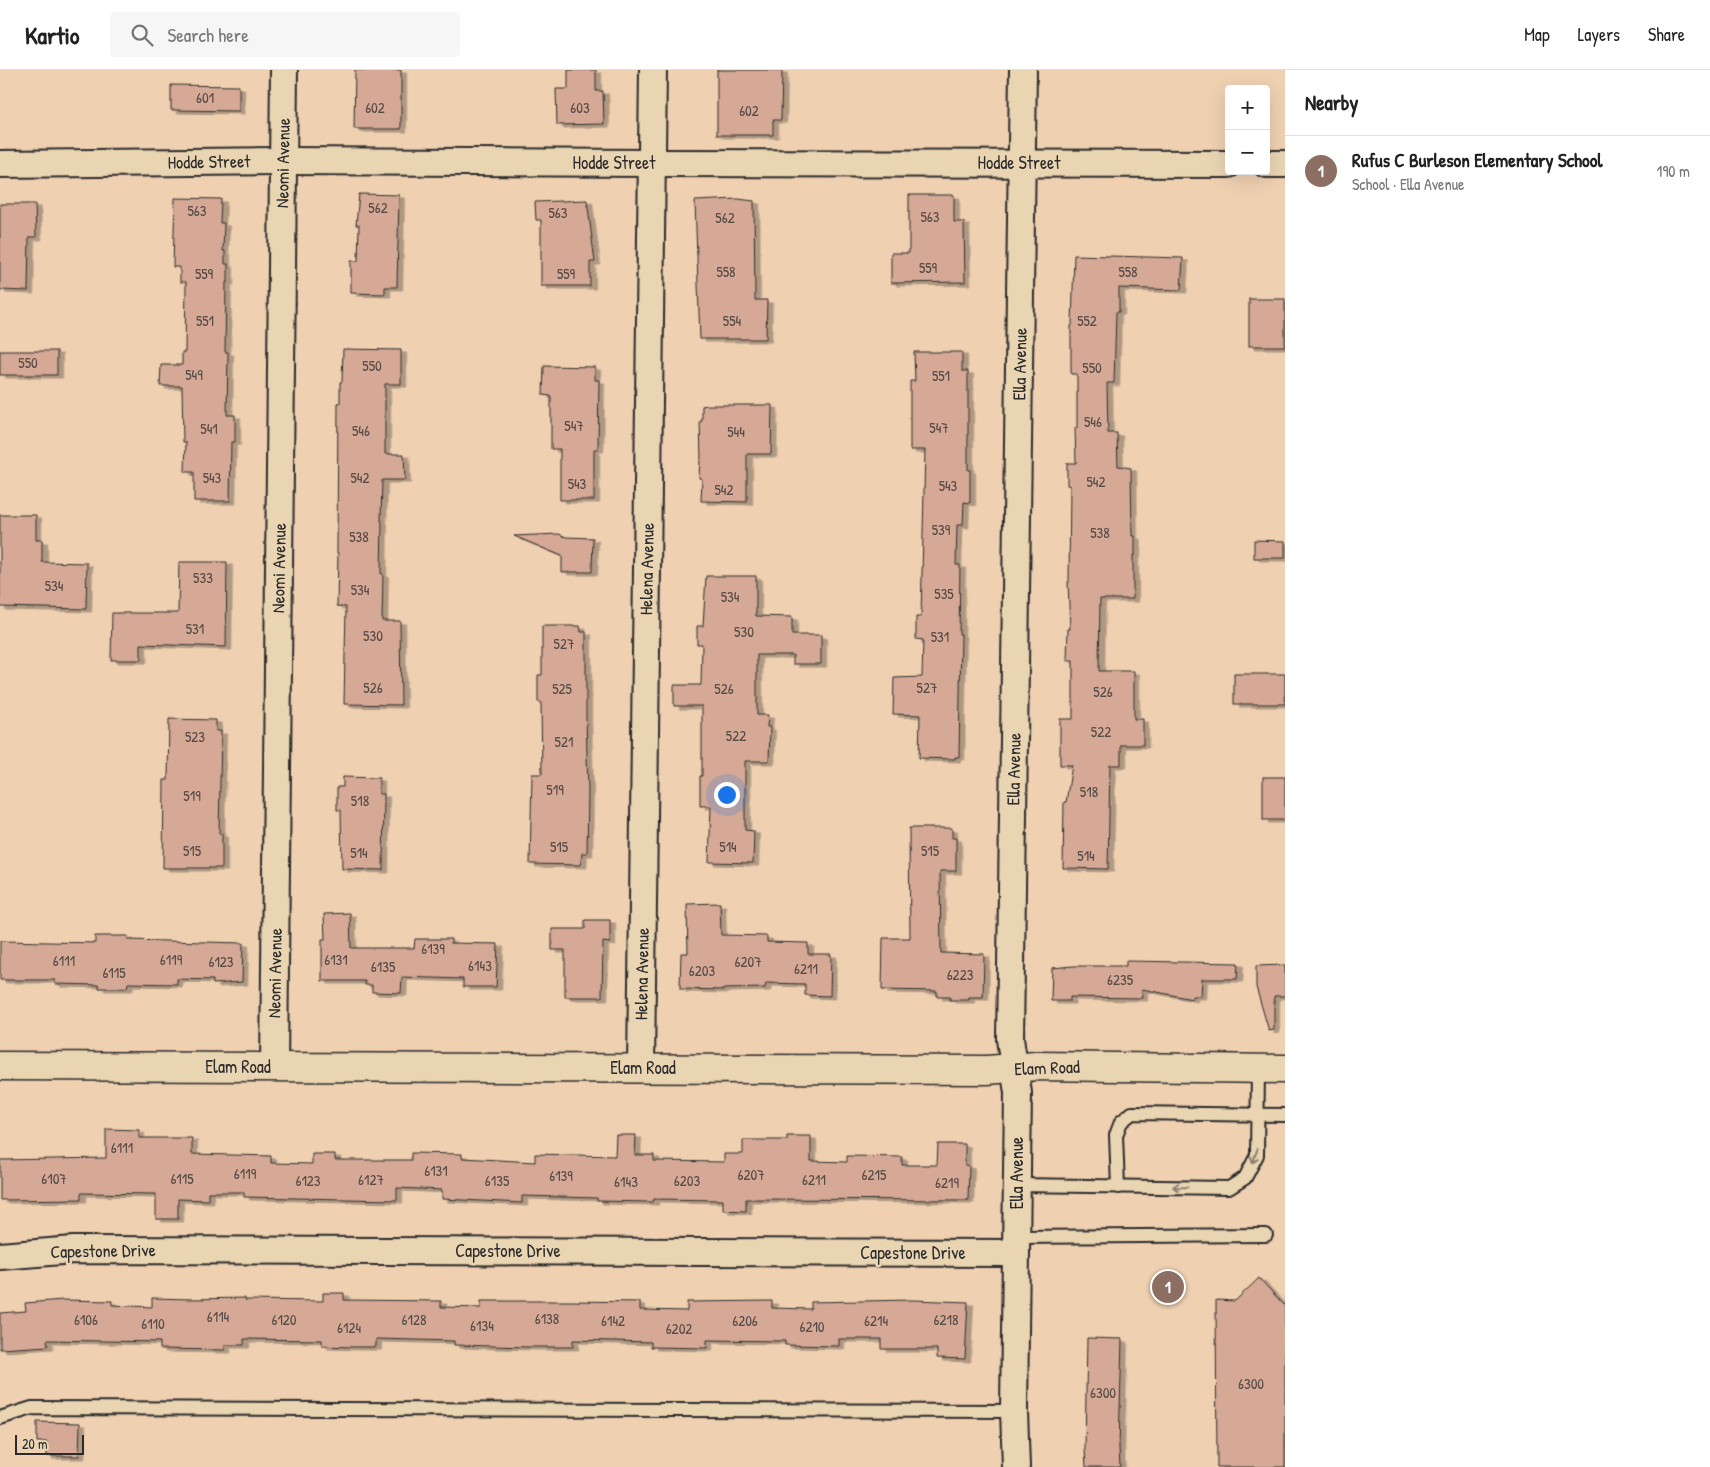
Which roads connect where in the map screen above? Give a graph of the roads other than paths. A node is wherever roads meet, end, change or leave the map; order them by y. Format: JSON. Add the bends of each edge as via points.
{"nodes":[{"id":1,"x":284,"y":70,"type":"edge"},
{"id":2,"x":653,"y":70,"type":"edge"},
{"id":3,"x":1023,"y":70,"type":"edge"},
{"id":4,"x":283,"y":161,"type":"junction"},
{"id":5,"x":652,"y":163,"type":"junction"},
{"id":6,"x":1022,"y":163,"type":"junction"},
{"id":7,"x":0,"y":164,"type":"edge"},
{"id":8,"x":1225,"y":164,"type":"edge"},
{"id":9,"x":1270,"y":164,"type":"edge"},
{"id":10,"x":1285,"y":164,"type":"edge"},
{"id":11,"x":0,"y":1066,"type":"edge"},
{"id":12,"x":274,"y":1067,"type":"junction"},
{"id":13,"x":641,"y":1068,"type":"junction"},
{"id":14,"x":1013,"y":1069,"type":"junction"},
{"id":15,"x":1258,"y":1069,"type":"junction"},
{"id":16,"x":1285,"y":1069,"type":"edge"},
{"id":17,"x":1258,"y":1114,"type":"junction"},
{"id":18,"x":1285,"y":1115,"type":"edge"},
{"id":19,"x":1017,"y":1185,"type":"junction"},
{"id":20,"x":1118,"y":1186,"type":"junction"},
{"id":21,"x":1266,"y":1235,"type":"dead end"},
{"id":22,"x":1017,"y":1245,"type":"junction"},
{"id":23,"x":0,"y":1256,"type":"edge"},
{"id":24,"x":1014,"y":1411,"type":"junction"},
{"id":25,"x":0,"y":1418,"type":"edge"},
{"id":26,"x":1016,"y":1467,"type":"edge"}],
"edges":[{"from":1,"to":4,"type":"street","name":"Neomi Avenue"},
{"from":2,"to":5,"type":"street","name":"Helena Avenue"},
{"from":3,"to":6,"type":"street","name":"Ella Avenue"},
{"from":4,"to":5,"type":"street","name":"Hodde Street"},
{"from":4,"to":7,"type":"street","name":"Hodde Street"},
{"from":4,"to":12,"type":"street","name":"Neomi Avenue"},
{"from":5,"to":6,"type":"street","name":"Hodde Street"},
{"from":5,"to":13,"type":"street","name":"Helena Avenue"},
{"from":6,"to":8,"type":"street","name":"Hodde Street"},
{"from":6,"to":14,"type":"street","name":"Ella Avenue","via":[[1010,1040]]},
{"from":9,"to":10,"type":"street"},
{"from":11,"to":12,"type":"street","name":"Elam Road"},
{"from":12,"to":13,"type":"street","name":"Elam Road"},
{"from":13,"to":14,"type":"street","name":"Elam Road"},
{"from":14,"to":15,"type":"street","name":"Elam Road","via":[[1036,1066]]},
{"from":14,"to":19,"type":"street","name":"Ella Avenue","via":[[1018,1093]]},
{"from":15,"to":16,"type":"street","name":"Elam Road"},
{"from":15,"to":17,"type":"lane"},
{"from":17,"to":18,"type":"lane"},
{"from":17,"to":20,"type":"lane","one_way":true,"via":[[1258,1155],[1244,1178],[1229,1188]]},
{"from":17,"to":20,"type":"lane","via":[[1132,1113],[1120,1122],[1116,1135]]},
{"from":19,"to":20,"type":"lane"},
{"from":19,"to":22,"type":"street","name":"Ella Avenue"},
{"from":21,"to":22,"type":"lane"},
{"from":22,"to":23,"type":"street","name":"Capestone Drive","via":[[74,1250]]},
{"from":22,"to":24,"type":"street","name":"Ella Avenue"},
{"from":24,"to":25,"type":"lane","via":[[32,1408]]},
{"from":24,"to":26,"type":"street","name":"Ella Avenue"}]}
